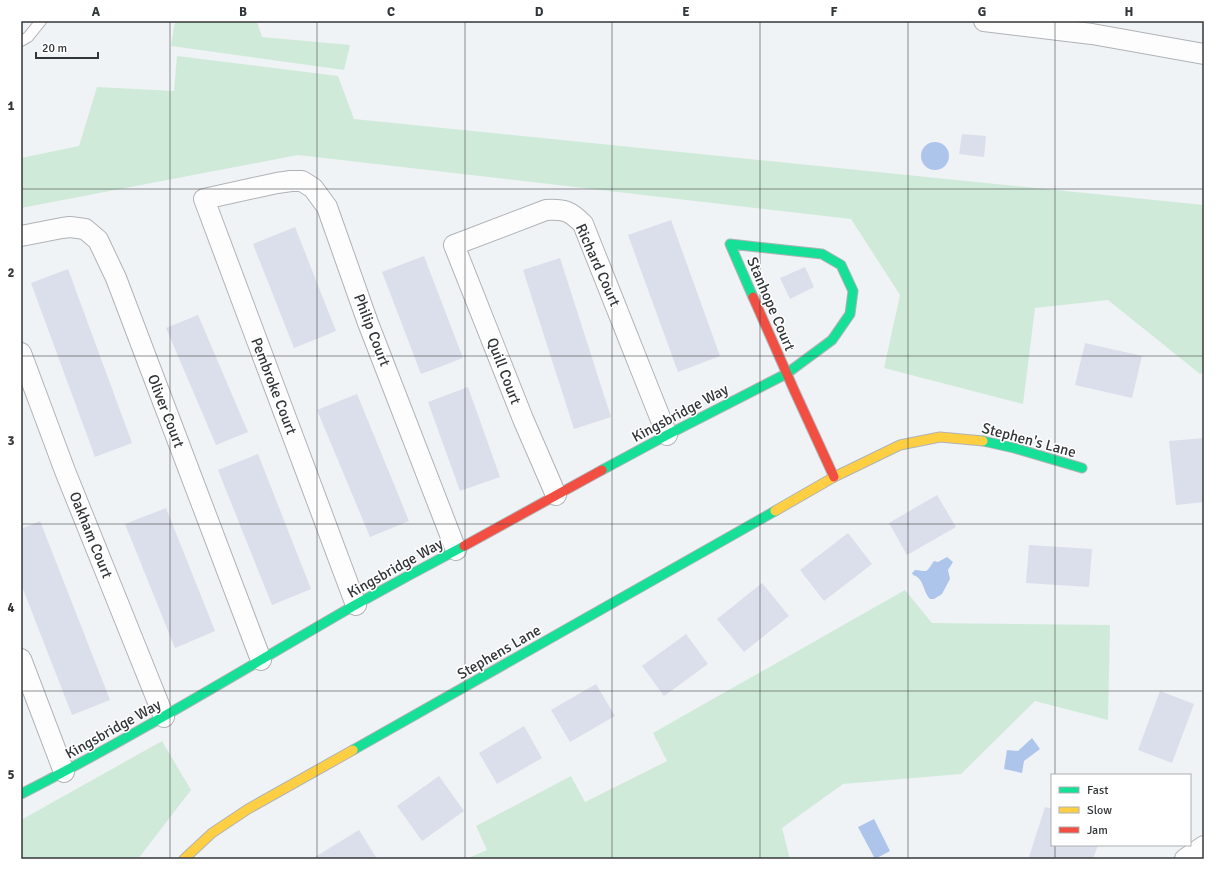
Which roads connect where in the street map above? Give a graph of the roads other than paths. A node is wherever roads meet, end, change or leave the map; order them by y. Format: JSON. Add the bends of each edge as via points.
{"nodes":[{"id":1,"x":41,"y":21,"type":"edge"},
{"id":2,"x":984,"y":21,"type":"edge"},
{"id":3,"x":21,"y":41,"type":"edge"},
{"id":4,"x":1204,"y":54,"type":"edge"},
{"id":5,"x":236,"y":192,"type":"joint"},
{"id":6,"x":21,"y":236,"type":"edge"},
{"id":7,"x":730,"y":244,"type":"joint"},
{"id":8,"x":454,"y":245,"type":"joint"},
{"id":9,"x":21,"y":353,"type":"edge"},
{"id":10,"x":786,"y":374,"type":"junction"},
{"id":11,"x":667,"y":435,"type":"junction"},
{"id":12,"x":1082,"y":468,"type":"dead end"},
{"id":13,"x":834,"y":477,"type":"junction"},
{"id":14,"x":556,"y":495,"type":"junction"},
{"id":15,"x":456,"y":550,"type":"junction"},
{"id":16,"x":356,"y":605,"type":"junction"},
{"id":17,"x":21,"y":659,"type":"edge"},
{"id":18,"x":261,"y":660,"type":"junction"},
{"id":19,"x":164,"y":717,"type":"junction"},
{"id":20,"x":64,"y":772,"type":"junction"},
{"id":21,"x":21,"y":794,"type":"edge"},
{"id":22,"x":1204,"y":846,"type":"edge"},
{"id":23,"x":184,"y":859,"type":"edge"},
{"id":24,"x":1185,"y":859,"type":"edge"}],
"edges":[{"from":1,"to":3,"type":"lane","via":[[28,37]]},
{"from":2,"to":4,"type":"street","via":[[1092,34]]},
{"from":5,"to":15,"type":"street","name":"Philip Court","via":[[277,182],[302,181],[313,188],[327,207],[368,323]]},
{"from":5,"to":16,"type":"street","name":"Pembroke Court","via":[[204,199]]},
{"from":6,"to":18,"type":"street","name":"Oliver Court","via":[[70,227],[85,229],[98,240],[116,278]]},
{"from":7,"to":10,"type":"street","name":"Stanhope Court"},
{"from":7,"to":10,"type":"street","name":"Kingsbridge Way","via":[[822,254],[841,266],[852,291],[850,314],[832,340]]},
{"from":8,"to":11,"type":"street","name":"Richard Court","via":[[546,210],[559,209],[573,214],[583,224]]},
{"from":8,"to":14,"type":"street","name":"Quill Court"},
{"from":9,"to":19,"type":"street","name":"Oakham Court","via":[[65,471]]},
{"from":10,"to":11,"type":"street","name":"Kingsbridge Way"},
{"from":10,"to":13,"type":"street"},
{"from":11,"to":14,"type":"street","name":"Kingsbridge Way"},
{"from":12,"to":13,"type":"street","name":"Stephen's Lane","via":[[980,440],[940,437],[900,445]]},
{"from":13,"to":23,"type":"street","name":"Stephens Lane","via":[[248,808],[212,832]]},
{"from":14,"to":15,"type":"street","name":"Kingsbridge Way"},
{"from":15,"to":16,"type":"street","name":"Kingsbridge Way"},
{"from":16,"to":18,"type":"street","name":"Kingsbridge Way"},
{"from":17,"to":20,"type":"street"},
{"from":18,"to":19,"type":"street","name":"Kingsbridge Way"},
{"from":19,"to":20,"type":"street","name":"Kingsbridge Way"},
{"from":20,"to":21,"type":"street","name":"Kingsbridge Way"},
{"from":22,"to":24,"type":"street"}]}
